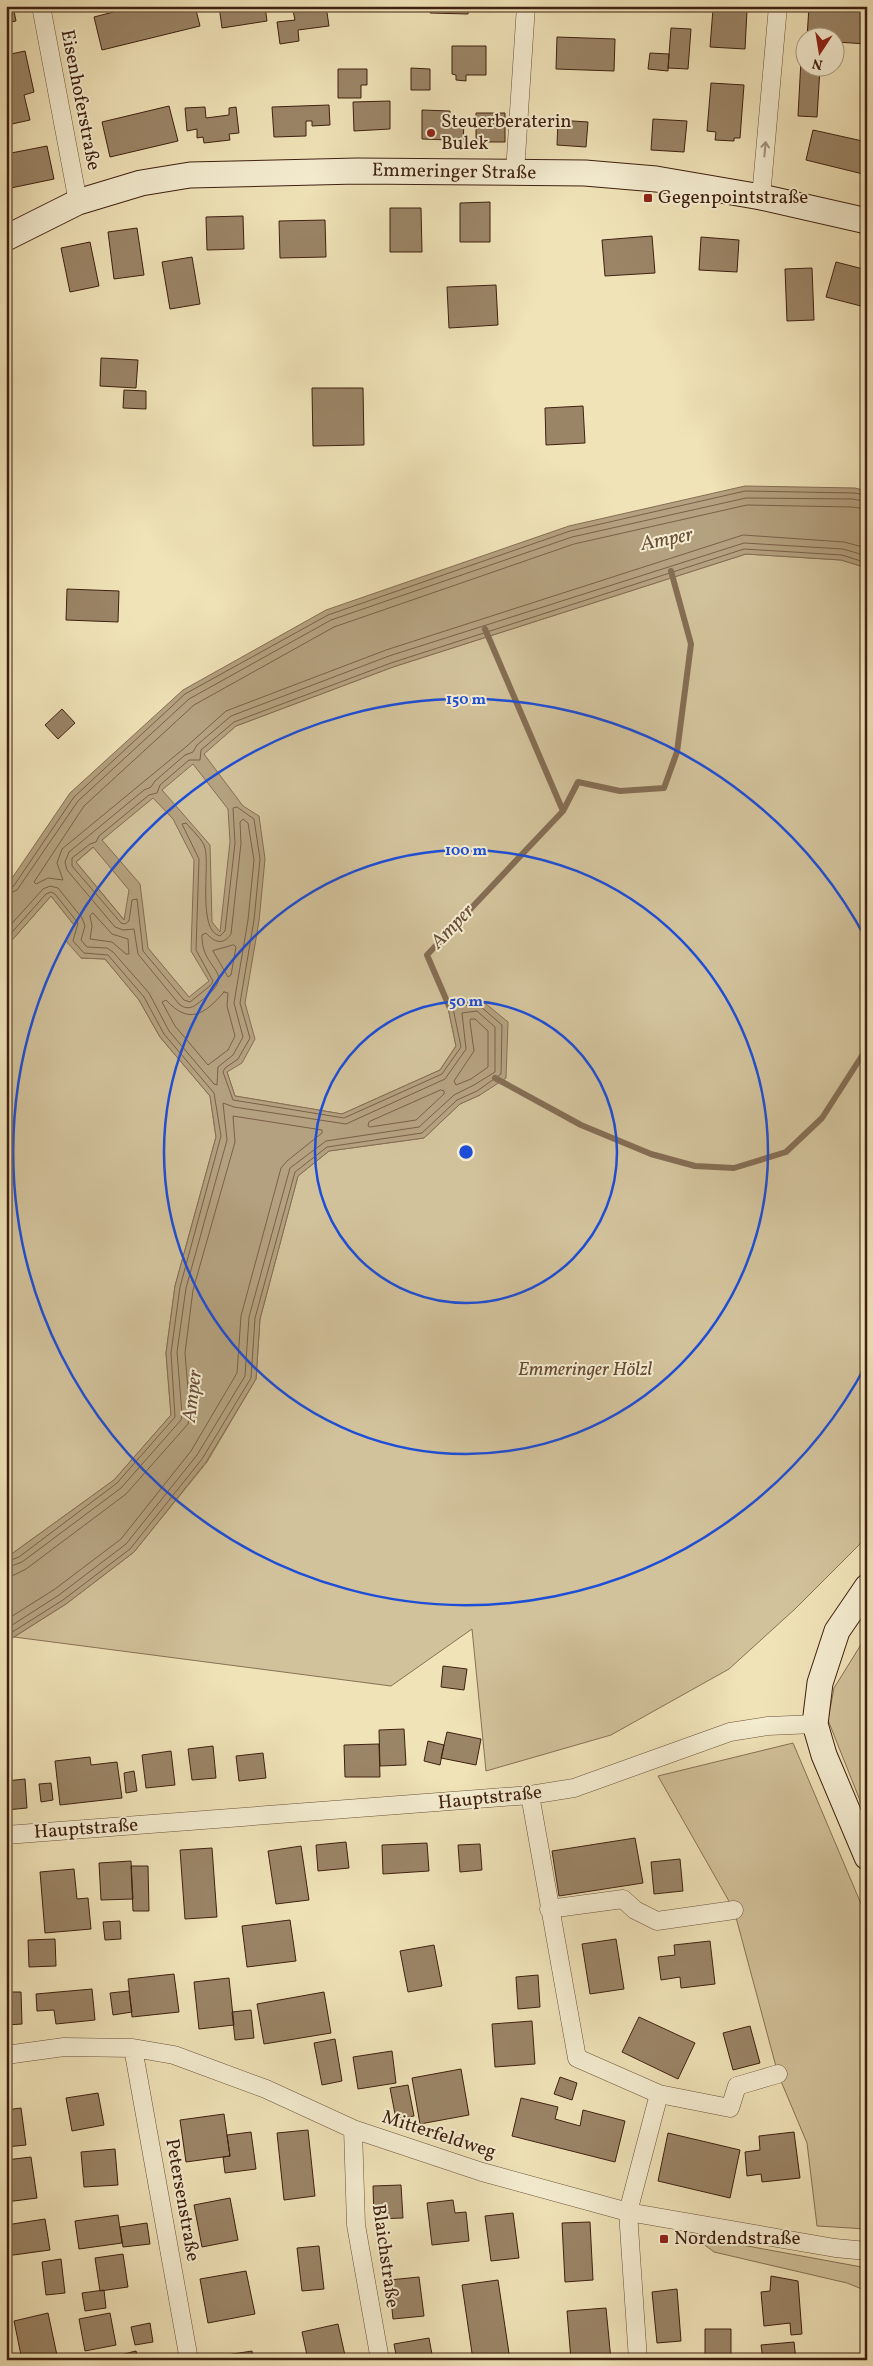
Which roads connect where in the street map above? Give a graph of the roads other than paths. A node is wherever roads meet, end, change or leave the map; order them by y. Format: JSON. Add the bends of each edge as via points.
{"nodes":[{"id":1,"x":40,"y":6,"type":"edge"},
{"id":2,"x":526,"y":6,"type":"edge"},
{"id":3,"x":778,"y":6,"type":"edge"},
{"id":4,"x":515,"y":172,"type":"junction"},
{"id":5,"x":761,"y":198,"type":"junction"},
{"id":6,"x":78,"y":202,"type":"junction"},
{"id":7,"x":867,"y":221,"type":"edge"},
{"id":8,"x":6,"y":238,"type":"edge"},
{"id":9,"x":867,"y":1587,"type":"edge"},
{"id":10,"x":815,"y":1724,"type":"junction"},
{"id":11,"x":530,"y":1795,"type":"junction"},
{"id":12,"x":6,"y":1835,"type":"edge"},
{"id":13,"x":867,"y":1857,"type":"edge"},
{"id":14,"x":549,"y":1909,"type":"junction"},
{"id":15,"x":734,"y":1910,"type":"dead end"},
{"id":16,"x":133,"y":2048,"type":"junction"},
{"id":17,"x":6,"y":2055,"type":"edge"},
{"id":18,"x":778,"y":2074,"type":"dead end"},
{"id":19,"x":659,"y":2094,"type":"junction"},
{"id":20,"x":353,"y":2128,"type":"junction"},
{"id":21,"x":628,"y":2212,"type":"junction"},
{"id":22,"x":867,"y":2251,"type":"edge"},
{"id":23,"x":189,"y":2360,"type":"edge"},
{"id":24,"x":380,"y":2360,"type":"edge"},
{"id":25,"x":638,"y":2360,"type":"edge"}],
"edges":[{"from":1,"to":6,"type":"street","name":"Eisenhoferstraße"},
{"from":2,"to":4,"type":"street"},
{"from":5,"to":3,"type":"street","one_way":true},
{"from":4,"to":5,"type":"street","name":"Emmeringer Straße","via":[[656,179]]},
{"from":4,"to":6,"type":"street","name":"Emmeringer Straße","via":[[357,171],[190,176],[142,183]]},
{"from":5,"to":7,"type":"street","name":"Emmeringer Straße"},
{"from":6,"to":8,"type":"street","name":"Emmeringer Straße"},
{"from":9,"to":10,"type":"street","via":[[837,1631],[820,1684]]},
{"from":10,"to":11,"type":"street","name":"Hauptstraße","via":[[730,1732],[574,1788]]},
{"from":10,"to":13,"type":"street","via":[[824,1755]]},
{"from":11,"to":12,"type":"street","name":"Hauptstraße"},
{"from":11,"to":14,"type":"street"},
{"from":14,"to":15,"type":"street","via":[[623,1899],[635,1910],[657,1921]]},
{"from":14,"to":19,"type":"street","via":[[578,2058]]},
{"from":16,"to":17,"type":"street","name":"Mitterfeldweg","via":[[64,2047]]},
{"from":16,"to":20,"type":"street","name":"Mitterfeldweg","via":[[174,2055],[257,2085]]},
{"from":16,"to":23,"type":"street","name":"Petersenstraße"},
{"from":18,"to":19,"type":"street","via":[[737,2086],[730,2108]]},
{"from":19,"to":21,"type":"street"},
{"from":20,"to":21,"type":"street","name":"Mitterfeldweg","via":[[482,2172]]},
{"from":20,"to":24,"type":"street","name":"Blaichstraße","via":[[356,2225]]},
{"from":21,"to":22,"type":"street","name":"Mitterfeldweg"},
{"from":21,"to":25,"type":"street"}]}
